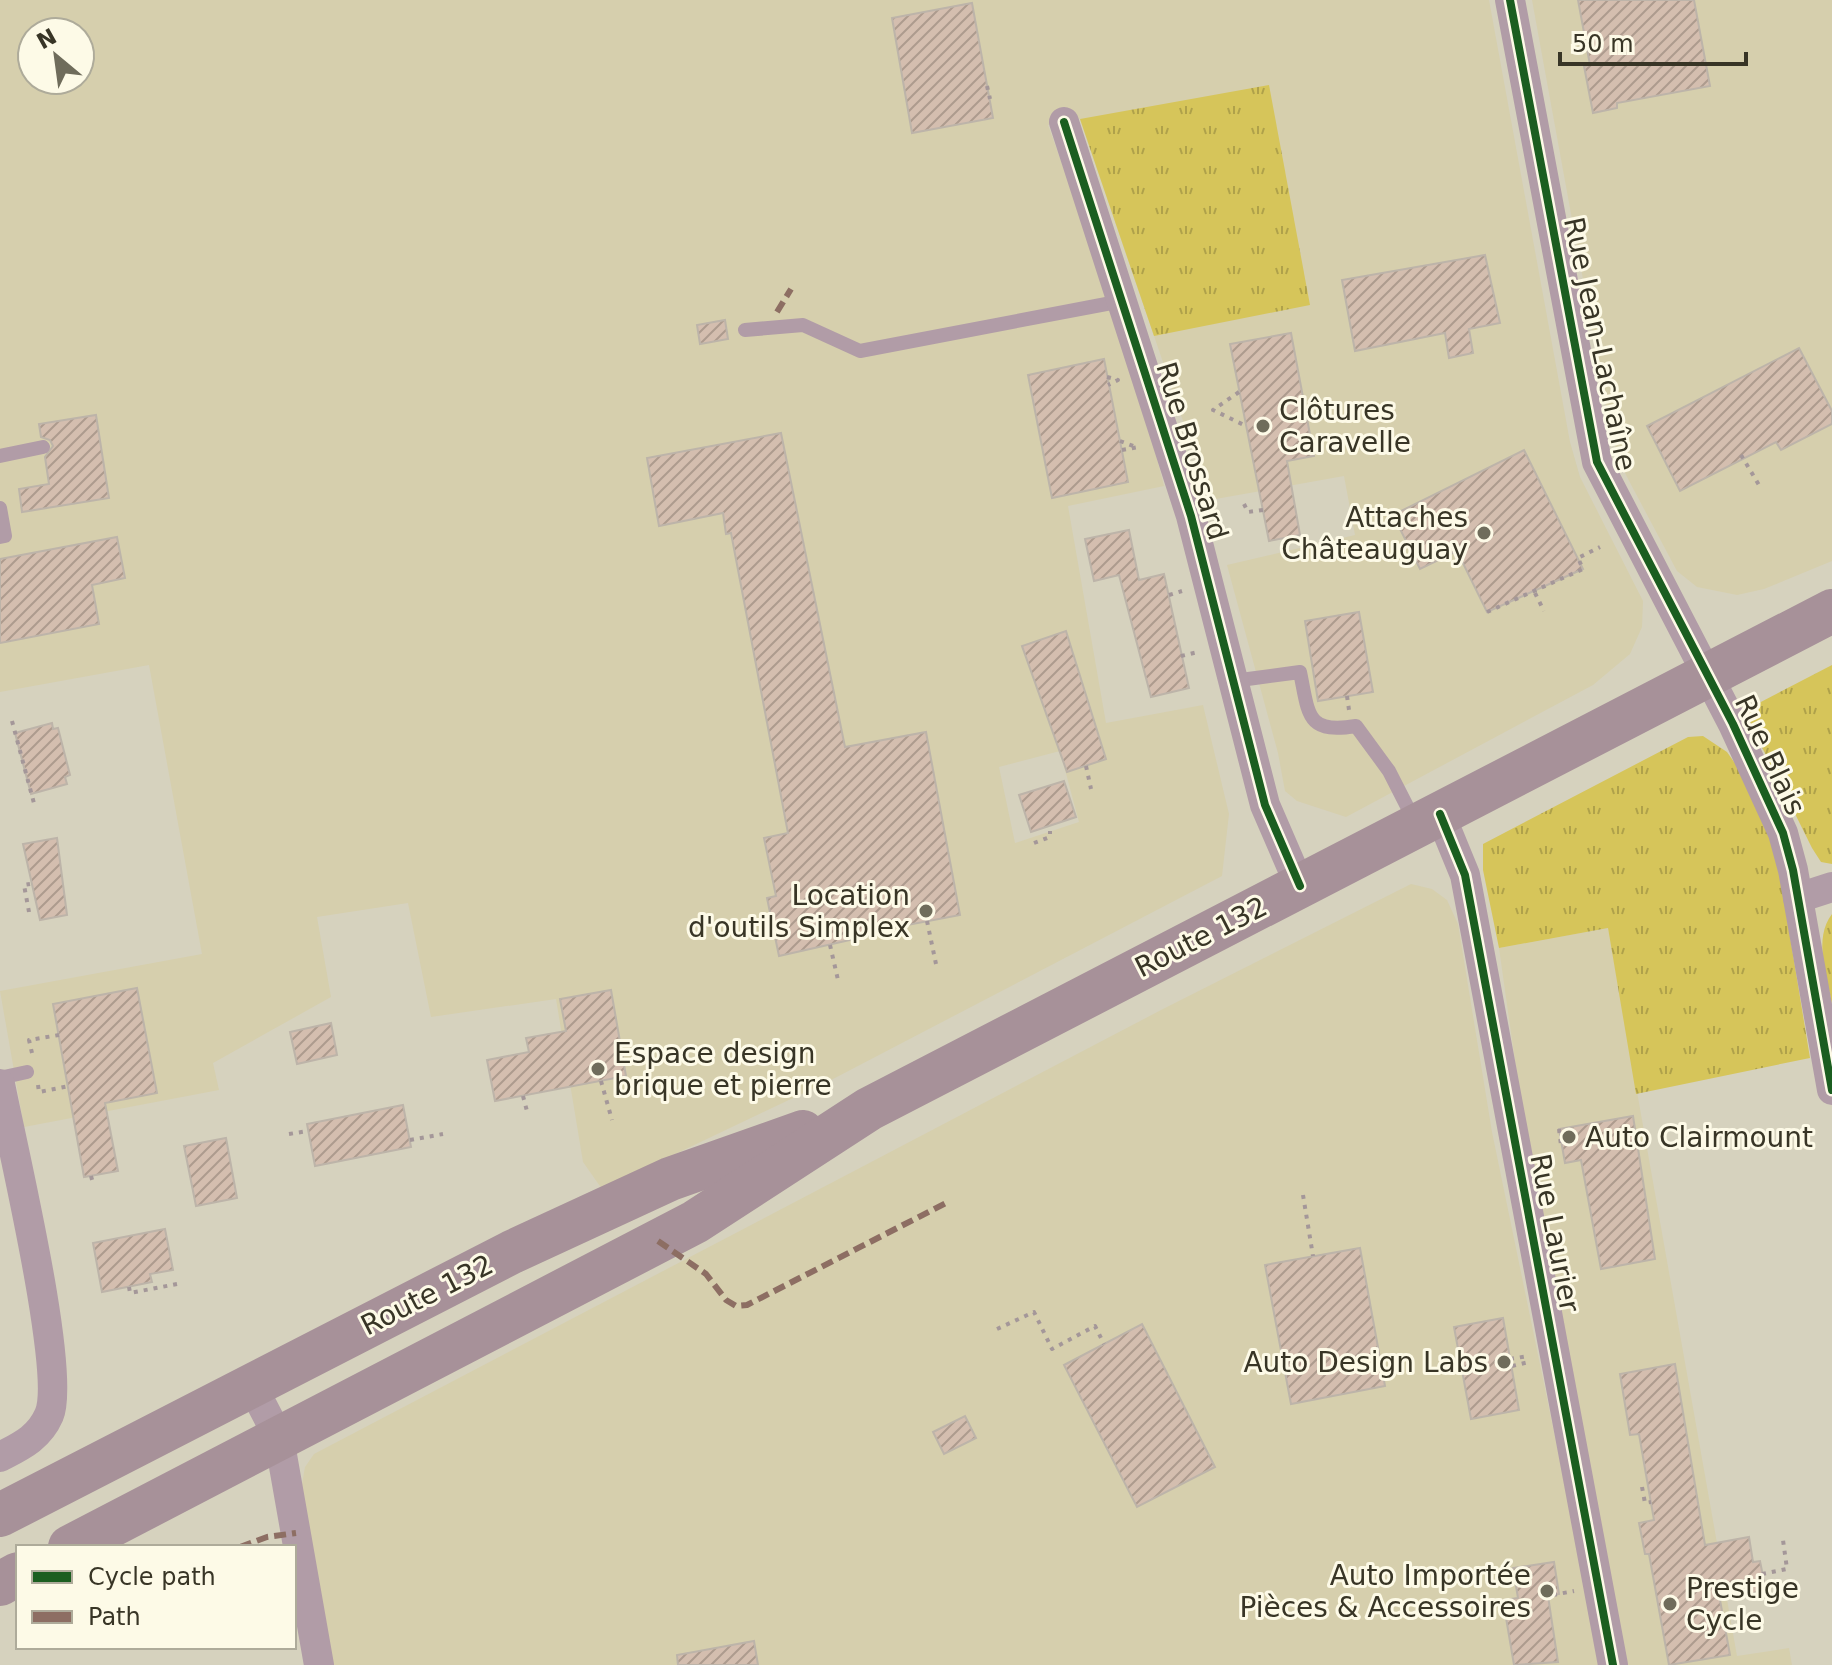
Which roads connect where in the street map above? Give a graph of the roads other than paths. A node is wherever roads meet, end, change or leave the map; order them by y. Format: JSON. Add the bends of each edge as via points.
{"nodes":[{"id":1,"x":1510,"y":0,"type":"edge"},
{"id":2,"x":1064,"y":122,"type":"dead end"},
{"id":3,"x":1122,"y":301,"type":"junction"},
{"id":4,"x":745,"y":330,"type":"dead end"},
{"id":5,"x":43,"y":447,"type":"dead end"},
{"id":6,"x":0,"y":456,"type":"edge"},
{"id":7,"x":0,"y":508,"type":"edge"},
{"id":8,"x":0,"y":537,"type":"edge"},
{"id":9,"x":1832,"y":611,"type":"edge"},
{"id":10,"x":1708,"y":675,"type":"junction"},
{"id":11,"x":1233,"y":681,"type":"junction"},
{"id":12,"x":1428,"y":820,"type":"junction"},
{"id":13,"x":1300,"y":886,"type":"junction"},
{"id":14,"x":1832,"y":887,"type":"edge"},
{"id":15,"x":1798,"y":898,"type":"junction"},
{"id":16,"x":0,"y":1078,"type":"edge"},
{"id":17,"x":13,"y":1078,"type":"edge"},
{"id":18,"x":1832,"y":1090,"type":"edge"},
{"id":19,"x":869,"y":1109,"type":"junction"},
{"id":20,"x":583,"y":1218,"type":"junction"},
{"id":21,"x":608,"y":1267,"type":"junction"},
{"id":22,"x":252,"y":1386,"type":"junction"},
{"id":23,"x":279,"y":1438,"type":"junction"},
{"id":24,"x":0,"y":1457,"type":"edge"},
{"id":25,"x":0,"y":1515,"type":"edge"},
{"id":26,"x":74,"y":1545,"type":"edge"},
{"id":27,"x":319,"y":1665,"type":"edge"},
{"id":28,"x":1613,"y":1665,"type":"edge"}],
"edges":[{"from":1,"to":10,"type":"street","name":"Rue Jean-Lachaîne","via":[[1597,462]]},
{"from":2,"to":3,"type":"street","name":"Rue Brossard"},
{"from":3,"to":4,"type":"lane","via":[[860,351],[803,325]]},
{"from":3,"to":11,"type":"street","name":"Rue Brossard","via":[[1191,516]]},
{"from":5,"to":6,"type":"lane"},
{"from":7,"to":8,"type":"lane","via":[[5,536]]},
{"from":9,"to":10,"type":"highway","name":"Route 132"},
{"from":10,"to":12,"type":"highway","name":"Route 132"},
{"from":10,"to":15,"type":"street","name":"Rue Blais","via":[[1779,823]]},
{"from":11,"to":12,"type":"lane","via":[[1300,672],[1309,712],[1318,726],[1356,726]]},
{"from":11,"to":13,"type":"street","name":"Rue Brossard","via":[[1265,805]]},
{"from":12,"to":13,"type":"highway","name":"Route 132"},
{"from":12,"to":28,"type":"street","name":"Rue Laurier","via":[[1465,875]]},
{"from":13,"to":19,"type":"highway","name":"Route 132"},
{"from":14,"to":15,"type":"street"},
{"from":15,"to":18,"type":"street","name":"Rue Blais"},
{"from":16,"to":17,"type":"lane"},
{"from":17,"to":24,"type":"street","via":[[55,1393],[51,1413],[35,1437]]},
{"from":19,"to":20,"type":"highway","name":"Route 132","via":[[678,1176]]},
{"from":19,"to":21,"type":"highway","name":"Route 132","via":[[695,1222]]},
{"from":20,"to":21,"type":"highway"},
{"from":20,"to":22,"type":"highway","name":"Route 132"},
{"from":21,"to":23,"type":"highway","name":"Route 132"},
{"from":22,"to":23,"type":"street"},
{"from":22,"to":25,"type":"highway","name":"Route 132"},
{"from":23,"to":26,"type":"highway","name":"Route 132"},
{"from":23,"to":27,"type":"street"}]}
